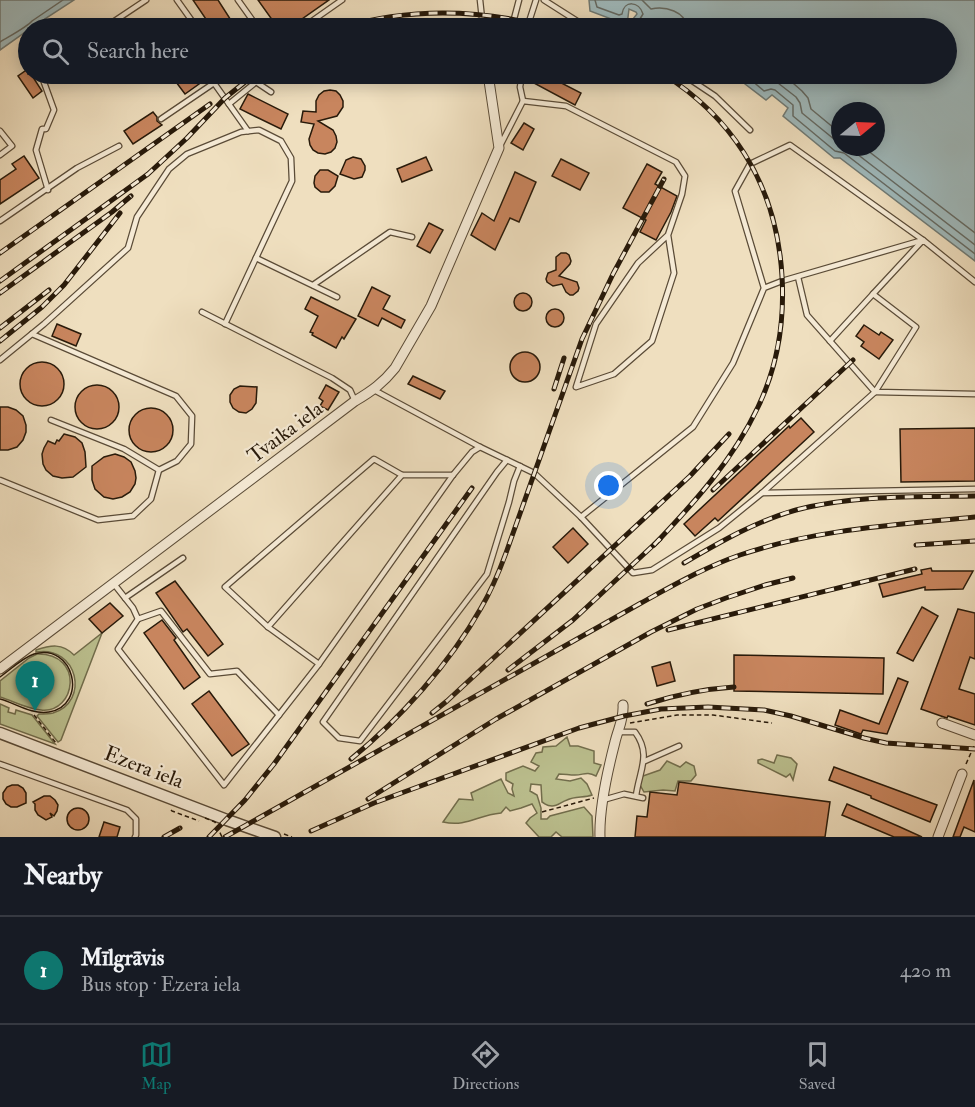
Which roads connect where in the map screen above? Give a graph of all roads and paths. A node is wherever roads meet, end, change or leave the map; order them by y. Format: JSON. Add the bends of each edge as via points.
{"nodes":[{"id":1,"x":146,"y":0,"type":"edge"},
{"id":2,"x":177,"y":0,"type":"edge"},
{"id":3,"x":238,"y":0,"type":"edge"},
{"id":4,"x":342,"y":0,"type":"edge"},
{"id":5,"x":480,"y":0,"type":"edge"},
{"id":6,"x":519,"y":0,"type":"edge"},
{"id":7,"x":536,"y":0,"type":"edge"},
{"id":8,"x":544,"y":0,"type":"edge"},
{"id":9,"x":120,"y":18,"type":"edge"},
{"id":10,"x":190,"y":18,"type":"edge"},
{"id":11,"x":251,"y":18,"type":"edge"},
{"id":12,"x":316,"y":18,"type":"edge"},
{"id":13,"x":482,"y":18,"type":"edge"},
{"id":14,"x":514,"y":18,"type":"edge"},
{"id":15,"x":530,"y":18,"type":"edge"},
{"id":16,"x":572,"y":18,"type":"edge"},
{"id":17,"x":45,"y":84,"type":"edge"},
{"id":18,"x":212,"y":84,"type":"edge"},
{"id":19,"x":215,"y":84,"type":"edge"},
{"id":20,"x":254,"y":84,"type":"edge"},
{"id":21,"x":259,"y":84,"type":"edge"},
{"id":22,"x":489,"y":84,"type":"edge"},
{"id":23,"x":520,"y":84,"type":"edge"},
{"id":24,"x":697,"y":84,"type":"edge"},
{"id":25,"x":271,"y":92,"type":"dead end"},
{"id":26,"x":523,"y":100,"type":"junction"},
{"id":27,"x":229,"y":104,"type":"junction"},
{"id":28,"x":161,"y":118,"type":"dead end"},
{"id":29,"x":0,"y":130,"type":"edge"},
{"id":30,"x":750,"y":130,"type":"dead end"},
{"id":31,"x":248,"y":131,"type":"junction"},
{"id":32,"x":119,"y":146,"type":"dead end"},
{"id":33,"x":499,"y":148,"type":"junction"},
{"id":34,"x":0,"y":155,"type":"edge"},
{"id":35,"x":48,"y":190,"type":"junction"},
{"id":36,"x":0,"y":221,"type":"edge"},
{"id":37,"x":668,"y":235,"type":"junction"},
{"id":38,"x":412,"y":237,"type":"dead end"},
{"id":39,"x":923,"y":240,"type":"junction"},
{"id":40,"x":256,"y":258,"type":"junction"},
{"id":41,"x":798,"y":277,"type":"junction"},
{"id":42,"x":975,"y":282,"type":"edge"},
{"id":43,"x":313,"y":285,"type":"junction"},
{"id":44,"x":764,"y":288,"type":"junction"},
{"id":45,"x":873,"y":294,"type":"junction"},
{"id":46,"x":337,"y":297,"type":"dead end"},
{"id":47,"x":202,"y":312,"type":"dead end"},
{"id":48,"x":225,"y":324,"type":"junction"},
{"id":49,"x":32,"y":334,"type":"junction"},
{"id":50,"x":830,"y":341,"type":"junction"},
{"id":51,"x":0,"y":360,"type":"edge"},
{"id":52,"x":374,"y":390,"type":"junction"},
{"id":53,"x":875,"y":392,"type":"junction"},
{"id":54,"x":975,"y":394,"type":"edge"},
{"id":55,"x":355,"y":400,"type":"junction"},
{"id":56,"x":51,"y":420,"type":"dead end"},
{"id":57,"x":480,"y":447,"type":"junction"},
{"id":58,"x":507,"y":460,"type":"junction"},
{"id":59,"x":520,"y":466,"type":"junction"},
{"id":60,"x":159,"y":470,"type":"junction"},
{"id":61,"x":402,"y":475,"type":"junction"},
{"id":62,"x":453,"y":475,"type":"junction"},
{"id":63,"x":0,"y":480,"type":"edge"},
{"id":64,"x":975,"y":489,"type":"edge"},
{"id":65,"x":762,"y":493,"type":"junction"},
{"id":66,"x":581,"y":517,"type":"junction"},
{"id":67,"x":183,"y":558,"type":"dead end"},
{"id":68,"x":114,"y":584,"type":"junction"},
{"id":69,"x":125,"y":598,"type":"junction"},
{"id":70,"x":138,"y":619,"type":"junction"},
{"id":71,"x":268,"y":627,"type":"junction"},
{"id":72,"x":319,"y":664,"type":"junction"},
{"id":73,"x":0,"y":669,"type":"edge"},
{"id":74,"x":623,"y":705,"type":"dead end"},
{"id":75,"x":34,"y":715,"type":"dead end"},
{"id":76,"x":279,"y":715,"type":"junction"},
{"id":77,"x":772,"y":723,"type":"dead end"},
{"id":78,"x":942,"y":723,"type":"dead end"},
{"id":79,"x":619,"y":728,"type":"junction"},
{"id":80,"x":0,"y":733,"type":"edge"},
{"id":81,"x":975,"y":735,"type":"edge"},
{"id":82,"x":975,"y":742,"type":"edge"},
{"id":83,"x":679,"y":746,"type":"dead end"},
{"id":84,"x":60,"y":748,"type":"dead end"},
{"id":85,"x":645,"y":760,"type":"junction"},
{"id":86,"x":0,"y":764,"type":"edge"},
{"id":87,"x":962,"y":774,"type":"joint"},
{"id":88,"x":636,"y":796,"type":"junction"},
{"id":89,"x":604,"y":798,"type":"junction"},
{"id":90,"x":643,"y":798,"type":"dead end"},
{"id":91,"x":542,"y":812,"type":"dead end"},
{"id":92,"x":205,"y":818,"type":"dead end"},
{"id":93,"x":135,"y":837,"type":"edge"},
{"id":94,"x":222,"y":837,"type":"edge"},
{"id":95,"x":275,"y":837,"type":"edge"},
{"id":96,"x":600,"y":837,"type":"edge"},
{"id":97,"x":938,"y":837,"type":"edge"}],
"edges":[{"from":1,"to":9,"type":"lane"},
{"from":2,"to":10,"type":"lane"},
{"from":3,"to":11,"type":"lane"},
{"from":4,"to":12,"type":"lane"},
{"from":5,"to":13,"type":"lane"},
{"from":6,"to":14,"type":"lane"},
{"from":7,"to":15,"type":"lane"},
{"from":8,"to":16,"type":"lane"},
{"from":17,"to":35,"type":"lane","via":[[54,110],[46,129],[42,129],[36,150]]},
{"from":18,"to":28,"type":"lane"},
{"from":19,"to":27,"type":"lane"},
{"from":20,"to":27,"type":"lane"},
{"from":21,"to":25,"type":"lane"},
{"from":22,"to":33,"type":"street"},
{"from":23,"to":26,"type":"lane"},
{"from":24,"to":30,"type":"lane"},
{"from":26,"to":33,"type":"lane"},
{"from":26,"to":37,"type":"lane","via":[[566,106],[676,162],[685,176]]},
{"from":27,"to":31,"type":"lane"},
{"from":29,"to":34,"type":"lane","via":[[12,146]]},
{"from":31,"to":40,"type":"lane","via":[[259,130],[281,141],[291,158],[292,181]]},
{"from":31,"to":49,"type":"lane","via":[[186,154],[169,169],[137,218],[128,248]]},
{"from":32,"to":35,"type":"lane","via":[[77,168]]},
{"from":33,"to":52,"type":"street","name":"Tvaika iela","via":[[430,306],[395,368]]},
{"from":35,"to":36,"type":"lane"},
{"from":37,"to":37,"type":"lane","via":[[674,273],[652,341],[614,374],[576,387],[596,324],[638,263]]},
{"from":38,"to":43,"type":"lane","via":[[390,232]]},
{"from":39,"to":41,"type":"lane"},
{"from":39,"to":42,"type":"lane"},
{"from":39,"to":44,"type":"lane","via":[[789,145],[750,164],[735,191]]},
{"from":39,"to":45,"type":"lane"},
{"from":40,"to":43,"type":"lane"},
{"from":40,"to":48,"type":"lane"},
{"from":41,"to":44,"type":"lane"},
{"from":41,"to":50,"type":"lane","via":[[807,315]]},
{"from":43,"to":46,"type":"lane"},
{"from":44,"to":66,"type":"lane","via":[[733,363],[693,427]]},
{"from":45,"to":50,"type":"lane"},
{"from":45,"to":53,"type":"lane","via":[[916,327]]},
{"from":47,"to":48,"type":"lane"},
{"from":48,"to":55,"type":"lane","via":[[342,384]]},
{"from":49,"to":51,"type":"lane"},
{"from":49,"to":60,"type":"lane","via":[[176,396],[192,416],[191,444],[177,461]]},
{"from":50,"to":53,"type":"lane"},
{"from":52,"to":55,"type":"street","name":"Tvaika iela"},
{"from":52,"to":57,"type":"lane"},
{"from":53,"to":54,"type":"lane"},
{"from":53,"to":65,"type":"lane"},
{"from":55,"to":68,"type":"street","name":"Tvaika iela"},
{"from":56,"to":60,"type":"lane","via":[[124,448]]},
{"from":57,"to":58,"type":"lane"},
{"from":57,"to":62,"type":"lane"},
{"from":58,"to":59,"type":"lane"},
{"from":58,"to":59,"type":"lane","via":[[323,722],[339,738],[360,741],[487,574]]},
{"from":59,"to":66,"type":"lane","via":[[534,473]]},
{"from":60,"to":63,"type":"lane","via":[[151,499],[133,516],[98,520]]},
{"from":61,"to":62,"type":"lane"},
{"from":61,"to":71,"type":"lane"},
{"from":61,"to":71,"type":"lane","via":[[374,459],[225,587]]},
{"from":62,"to":72,"type":"lane"},
{"from":64,"to":65,"type":"lane"},
{"from":65,"to":66,"type":"lane","via":[[719,528],[662,564],[633,573]]},
{"from":67,"to":69,"type":"lane"},
{"from":68,"to":69,"type":"lane"},
{"from":68,"to":73,"type":"street","name":"Tvaika iela"},
{"from":69,"to":70,"type":"lane"},
{"from":70,"to":76,"type":"lane","via":[[161,611],[210,674],[237,671]]},
{"from":70,"to":76,"type":"lane","via":[[118,649],[224,785]]},
{"from":71,"to":72,"type":"lane"},
{"from":72,"to":76,"type":"lane"},
{"from":74,"to":79,"type":"street"},
{"from":75,"to":84,"type":"path"},
{"from":77,"to":79,"type":"path","via":[[714,715],[677,715]]},
{"from":78,"to":81,"type":"street"},
{"from":79,"to":85,"type":"lane","via":[[635,732],[640,738]]},
{"from":79,"to":89,"type":"street"},
{"from":80,"to":95,"type":"street","name":"Ezera iela"},
{"from":82,"to":87,"type":"path"},
{"from":83,"to":85,"type":"lane"},
{"from":85,"to":88,"type":"lane"},
{"from":86,"to":93,"type":"lane","via":[[127,810],[136,819]]},
{"from":87,"to":97,"type":"street"},
{"from":88,"to":89,"type":"lane"},
{"from":88,"to":90,"type":"lane"},
{"from":89,"to":91,"type":"path"},
{"from":89,"to":96,"type":"street"},
{"from":92,"to":94,"type":"path","bridge":true,"via":[[215,822]]}]}
